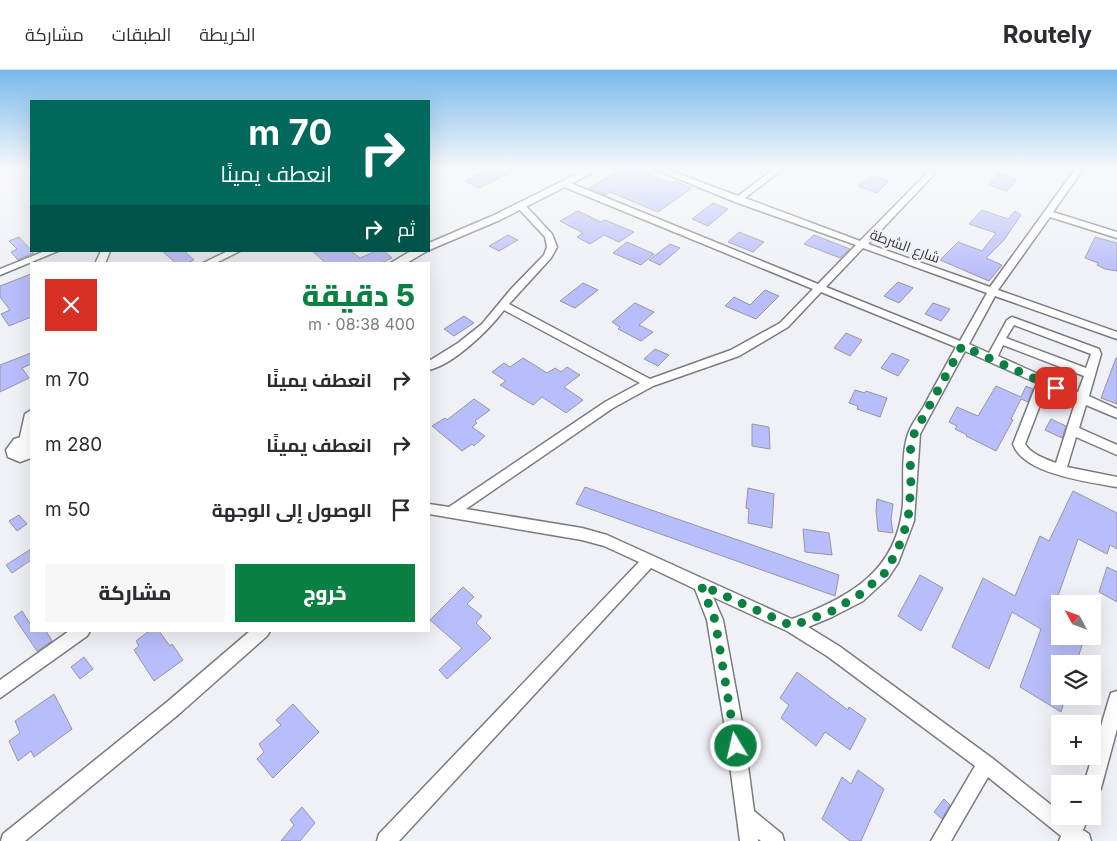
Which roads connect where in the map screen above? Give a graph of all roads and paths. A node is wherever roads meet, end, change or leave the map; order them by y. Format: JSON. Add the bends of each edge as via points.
{"nodes":[{"id":1,"x":509,"y":204,"type":"edge"},
{"id":2,"x":525,"y":204,"type":"edge"},
{"id":3,"x":614,"y":204,"type":"edge"},
{"id":4,"x":749,"y":204,"type":"edge"},
{"id":5,"x":902,"y":204,"type":"edge"},
{"id":6,"x":1054,"y":204,"type":"edge"},
{"id":7,"x":521,"y":206,"type":"junction"},
{"id":8,"x":1047,"y":213,"type":"junction"},
{"id":9,"x":456,"y":234,"type":"junction"},
{"id":10,"x":1117,"y":235,"type":"edge"},
{"id":11,"x":863,"y":245,"type":"junction"},
{"id":12,"x":430,"y":247,"type":"edge"},
{"id":13,"x":51,"y":252,"type":"edge"},
{"id":14,"x":234,"y":252,"type":"edge"},
{"id":15,"x":418,"y":252,"type":"edge"},
{"id":16,"x":210,"y":262,"type":"edge"},
{"id":17,"x":398,"y":262,"type":"edge"},
{"id":18,"x":0,"y":272,"type":"edge"},
{"id":19,"x":821,"y":288,"type":"junction"},
{"id":20,"x":992,"y":292,"type":"junction"},
{"id":21,"x":503,"y":305,"type":"junction"},
{"id":22,"x":1117,"y":336,"type":"edge"},
{"id":23,"x":1000,"y":340,"type":"junction"},
{"id":24,"x":962,"y":346,"type":"junction"},
{"id":25,"x":992,"y":358,"type":"junction"},
{"id":26,"x":430,"y":365,"type":"edge"},
{"id":27,"x":1090,"y":374,"type":"junction"},
{"id":28,"x":1043,"y":382,"type":"junction"},
{"id":29,"x":649,"y":383,"type":"junction"},
{"id":30,"x":1083,"y":399,"type":"junction"},
{"id":31,"x":1117,"y":414,"type":"edge"},
{"id":32,"x":30,"y":418,"type":"edge"},
{"id":33,"x":1073,"y":431,"type":"junction"},
{"id":34,"x":23,"y":450,"type":"edge"},
{"id":35,"x":1117,"y":450,"type":"edge"},
{"id":36,"x":1060,"y":470,"type":"junction"},
{"id":37,"x":1117,"y":482,"type":"edge"},
{"id":38,"x":430,"y":509,"type":"edge"},
{"id":39,"x":452,"y":512,"type":"junction"},
{"id":40,"x":650,"y":560,"type":"junction"},
{"id":41,"x":701,"y":585,"type":"junction"},
{"id":42,"x":792,"y":626,"type":"junction"},
{"id":43,"x":81,"y":632,"type":"edge"},
{"id":44,"x":261,"y":632,"type":"edge"},
{"id":45,"x":0,"y":690,"type":"edge"},
{"id":46,"x":1117,"y":698,"type":"edge"},
{"id":47,"x":986,"y":764,"type":"junction"},
{"id":48,"x":1096,"y":775,"type":"edge"},
{"id":49,"x":747,"y":817,"type":"junction"},
{"id":50,"x":1076,"y":833,"type":"edge"},
{"id":51,"x":10,"y":841,"type":"edge"},
{"id":52,"x":386,"y":841,"type":"edge"},
{"id":53,"x":749,"y":841,"type":"edge"},
{"id":54,"x":775,"y":841,"type":"edge"},
{"id":55,"x":940,"y":841,"type":"edge"}],
"edges":[{"from":1,"to":9,"type":"main road","via":[[472,222]]},
{"from":2,"to":7,"type":"main road"},
{"from":3,"to":19,"type":"street"},
{"from":4,"to":11,"type":"street","name":"شارع الشرطة"},
{"from":5,"to":11,"type":"street"},
{"from":6,"to":8,"type":"street"},
{"from":7,"to":9,"type":"main road"},
{"from":7,"to":21,"type":"street","via":[[550,236],[552,247],[548,256]]},
{"from":8,"to":10,"type":"street"},
{"from":8,"to":20,"type":"street"},
{"from":9,"to":12,"type":"main road"},
{"from":11,"to":19,"type":"street"},
{"from":11,"to":20,"type":"street","name":"شارع الشرطة"},
{"from":13,"to":18,"type":"street"},
{"from":14,"to":16,"type":"street"},
{"from":15,"to":17,"type":"main road"},
{"from":19,"to":24,"type":"street"},
{"from":19,"to":29,"type":"street","via":[[784,326],[735,353]]},
{"from":20,"to":22,"type":"street","name":"شارع الشرطة"},
{"from":20,"to":24,"type":"street"},
{"from":21,"to":26,"type":"street","via":[[486,326],[462,346]]},
{"from":21,"to":29,"type":"street"},
{"from":23,"to":25,"type":"street"},
{"from":23,"to":27,"type":"street"},
{"from":23,"to":27,"type":"street","via":[[1012,320],[1091,349],[1096,354]]},
{"from":24,"to":25,"type":"street"},
{"from":24,"to":42,"type":"street","via":[[914,434],[910,452],[908,520],[886,572],[859,595],[832,611]]},
{"from":25,"to":28,"type":"street"},
{"from":27,"to":30,"type":"street"},
{"from":28,"to":30,"type":"street"},
{"from":28,"to":36,"type":"street","via":[[1019,444],[1020,450]]},
{"from":29,"to":39,"type":"street","via":[[609,405]]},
{"from":30,"to":31,"type":"street"},
{"from":30,"to":33,"type":"street"},
{"from":32,"to":34,"type":"street"},
{"from":33,"to":35,"type":"street"},
{"from":33,"to":36,"type":"street"},
{"from":36,"to":37,"type":"street"},
{"from":38,"to":39,"type":"street"},
{"from":39,"to":40,"type":"street","via":[[582,534]]},
{"from":40,"to":41,"type":"street"},
{"from":40,"to":52,"type":"street"},
{"from":41,"to":42,"type":"street"},
{"from":41,"to":49,"type":"street","via":[[715,620]]},
{"from":42,"to":47,"type":"street","via":[[852,665]]},
{"from":43,"to":45,"type":"street"},
{"from":44,"to":51,"type":"street"},
{"from":46,"to":48,"type":"street"},
{"from":47,"to":50,"type":"street"},
{"from":47,"to":55,"type":"street"},
{"from":49,"to":53,"type":"street"},
{"from":49,"to":54,"type":"street"}]}
